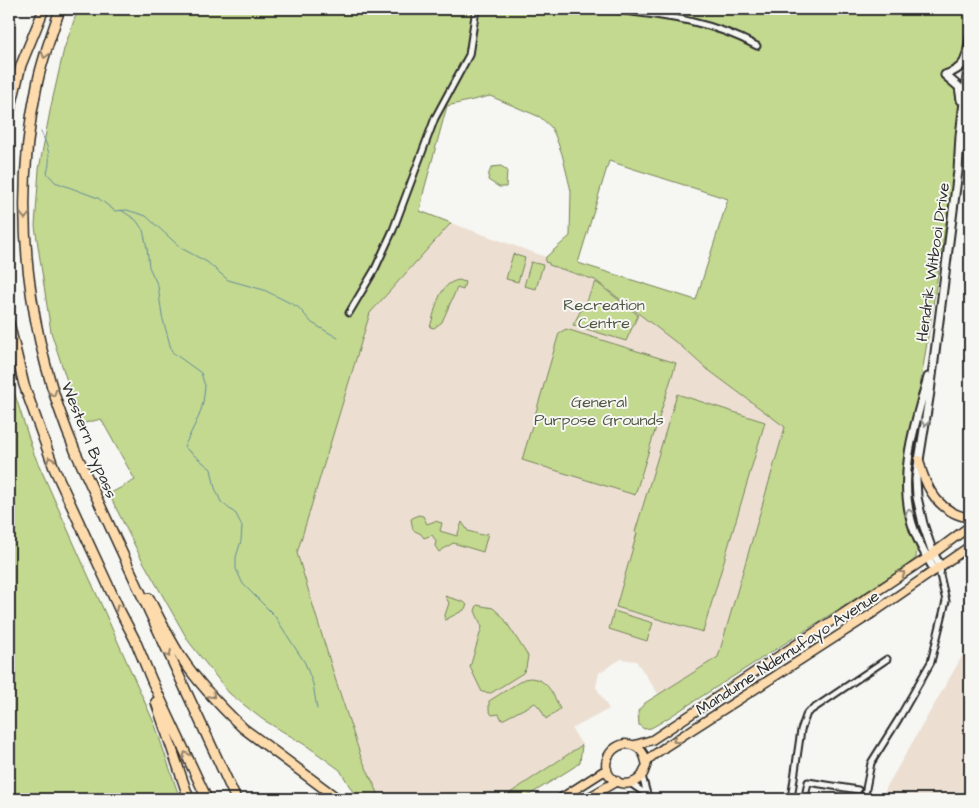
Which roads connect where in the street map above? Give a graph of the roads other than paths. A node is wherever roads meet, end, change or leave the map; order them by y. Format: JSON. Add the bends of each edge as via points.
{"nodes":[{"id":1,"x":44,"y":9,"type":"edge"},
{"id":2,"x":60,"y":9,"type":"edge"},
{"id":3,"x":476,"y":9,"type":"edge"},
{"id":4,"x":608,"y":9,"type":"edge"},
{"id":5,"x":970,"y":38,"type":"edge"},
{"id":6,"x":757,"y":46,"type":"dead end"},
{"id":7,"x":970,"y":50,"type":"edge"},
{"id":8,"x":970,"y":92,"type":"edge"},
{"id":9,"x":9,"y":115,"type":"edge"},
{"id":10,"x":960,"y":136,"type":"junction"},
{"id":11,"x":958,"y":171,"type":"junction"},
{"id":12,"x":349,"y":314,"type":"dead end"},
{"id":13,"x":9,"y":323,"type":"edge"},
{"id":14,"x":933,"y":357,"type":"junction"},
{"id":15,"x":919,"y":460,"type":"junction"},
{"id":16,"x":91,"y":487,"type":"junction"},
{"id":17,"x":970,"y":518,"type":"edge"},
{"id":18,"x":970,"y":526,"type":"edge"},
{"id":19,"x":970,"y":546,"type":"edge"},
{"id":20,"x":930,"y":556,"type":"junction"},
{"id":21,"x":938,"y":571,"type":"junction"},
{"id":22,"x":136,"y":640,"type":"junction"},
{"id":23,"x":887,"y":659,"type":"dead end"},
{"id":24,"x":635,"y":746,"type":"junction"},
{"id":25,"x":646,"y":762,"type":"junction"},
{"id":26,"x":611,"y":775,"type":"junction"},
{"id":27,"x":642,"y":776,"type":"junction"},
{"id":28,"x":628,"y":783,"type":"junction"},
{"id":29,"x":858,"y":790,"type":"dead end"},
{"id":30,"x":648,"y":797,"type":"edge"},
{"id":31,"x":791,"y":797,"type":"edge"},
{"id":32,"x":804,"y":798,"type":"edge"},
{"id":33,"x":188,"y":799,"type":"edge"},
{"id":34,"x":207,"y":799,"type":"edge"},
{"id":35,"x":236,"y":799,"type":"edge"},
{"id":36,"x":338,"y":799,"type":"edge"},
{"id":37,"x":560,"y":799,"type":"edge"},
{"id":38,"x":586,"y":799,"type":"edge"},
{"id":39,"x":820,"y":799,"type":"edge"},
{"id":40,"x":864,"y":799,"type":"edge"}],
"edges":[{"from":1,"to":9,"type":"highway","via":[[21,65]]},
{"from":2,"to":16,"type":"highway","name":"Western Bypass","one_way":true,"via":[[39,74],[32,111],[26,173],[26,249],[35,319],[48,373],[68,434]]},
{"from":3,"to":12,"type":"street","via":[[468,55],[437,112],[375,270]]},
{"from":4,"to":6,"type":"street","via":[[694,21],[726,31]]},
{"from":5,"to":10,"type":"main road","via":[[965,63],[945,75],[959,87]]},
{"from":7,"to":10,"type":"main road","name":"Hendrik Witbooi Drive"},
{"from":8,"to":11,"type":"main road","name":"Hendrik Witbooi Drive"},
{"from":10,"to":11,"type":"main road","name":"Hendrik Witbooi Drive"},
{"from":11,"to":14,"type":"main road","name":"Hendrik Witbooi Drive"},
{"from":22,"to":13,"type":"highway","one_way":true,"via":[[54,468],[24,385]]},
{"from":14,"to":15,"type":"main road","name":"Hendrik Witbooi Drive","one_way":true},
{"from":20,"to":14,"type":"main road","name":"Hendrik Witbooi Drive","one_way":true,"via":[[910,517],[906,483],[915,422]]},
{"from":15,"to":17,"type":"main road","via":[[933,497],[948,510]]},
{"from":15,"to":20,"type":"main road","name":"Hendrik Witbooi Drive","via":[[917,496]]},
{"from":16,"to":35,"type":"highway","name":"Western Bypass","one_way":true},
{"from":16,"to":36,"type":"highway","one_way":true,"via":[[168,635],[198,680],[243,728]]},
{"from":18,"to":20,"type":"main road","name":"Mandume Ndemufayo Avenue"},
{"from":19,"to":21,"type":"main road","name":"Mandume Ndemufayo Avenue"},
{"from":20,"to":21,"type":"main road","name":"Hendrik Witbooi Drive"},
{"from":24,"to":20,"type":"main road","name":"Mandume Ndemufayo Avenue","one_way":true,"via":[[652,740]]},
{"from":21,"to":25,"type":"main road","name":"Mandume Ndemufayo Avenue","one_way":true},
{"from":21,"to":40,"type":"street","via":[[946,601],[931,662],[871,763]]},
{"from":22,"to":33,"type":"highway"},
{"from":34,"to":22,"type":"highway","one_way":true},
{"from":23,"to":31,"type":"street","via":[[807,714],[801,730]]},
{"from":24,"to":25,"type":"main road","via":[[643,753]]},
{"from":24,"to":26,"type":"main road","via":[[622,744],[609,754],[606,763]]},
{"from":25,"to":27,"type":"main road"},
{"from":26,"to":28,"type":"main road"},
{"from":26,"to":37,"type":"main road"},
{"from":26,"to":38,"type":"main road"},
{"from":27,"to":28,"type":"main road"},
{"from":27,"to":30,"type":"street"},
{"from":28,"to":30,"type":"street"},
{"from":29,"to":32,"type":"street","via":[[808,782]]},
{"from":31,"to":32,"type":"street"},
{"from":32,"to":39,"type":"street"}]}
